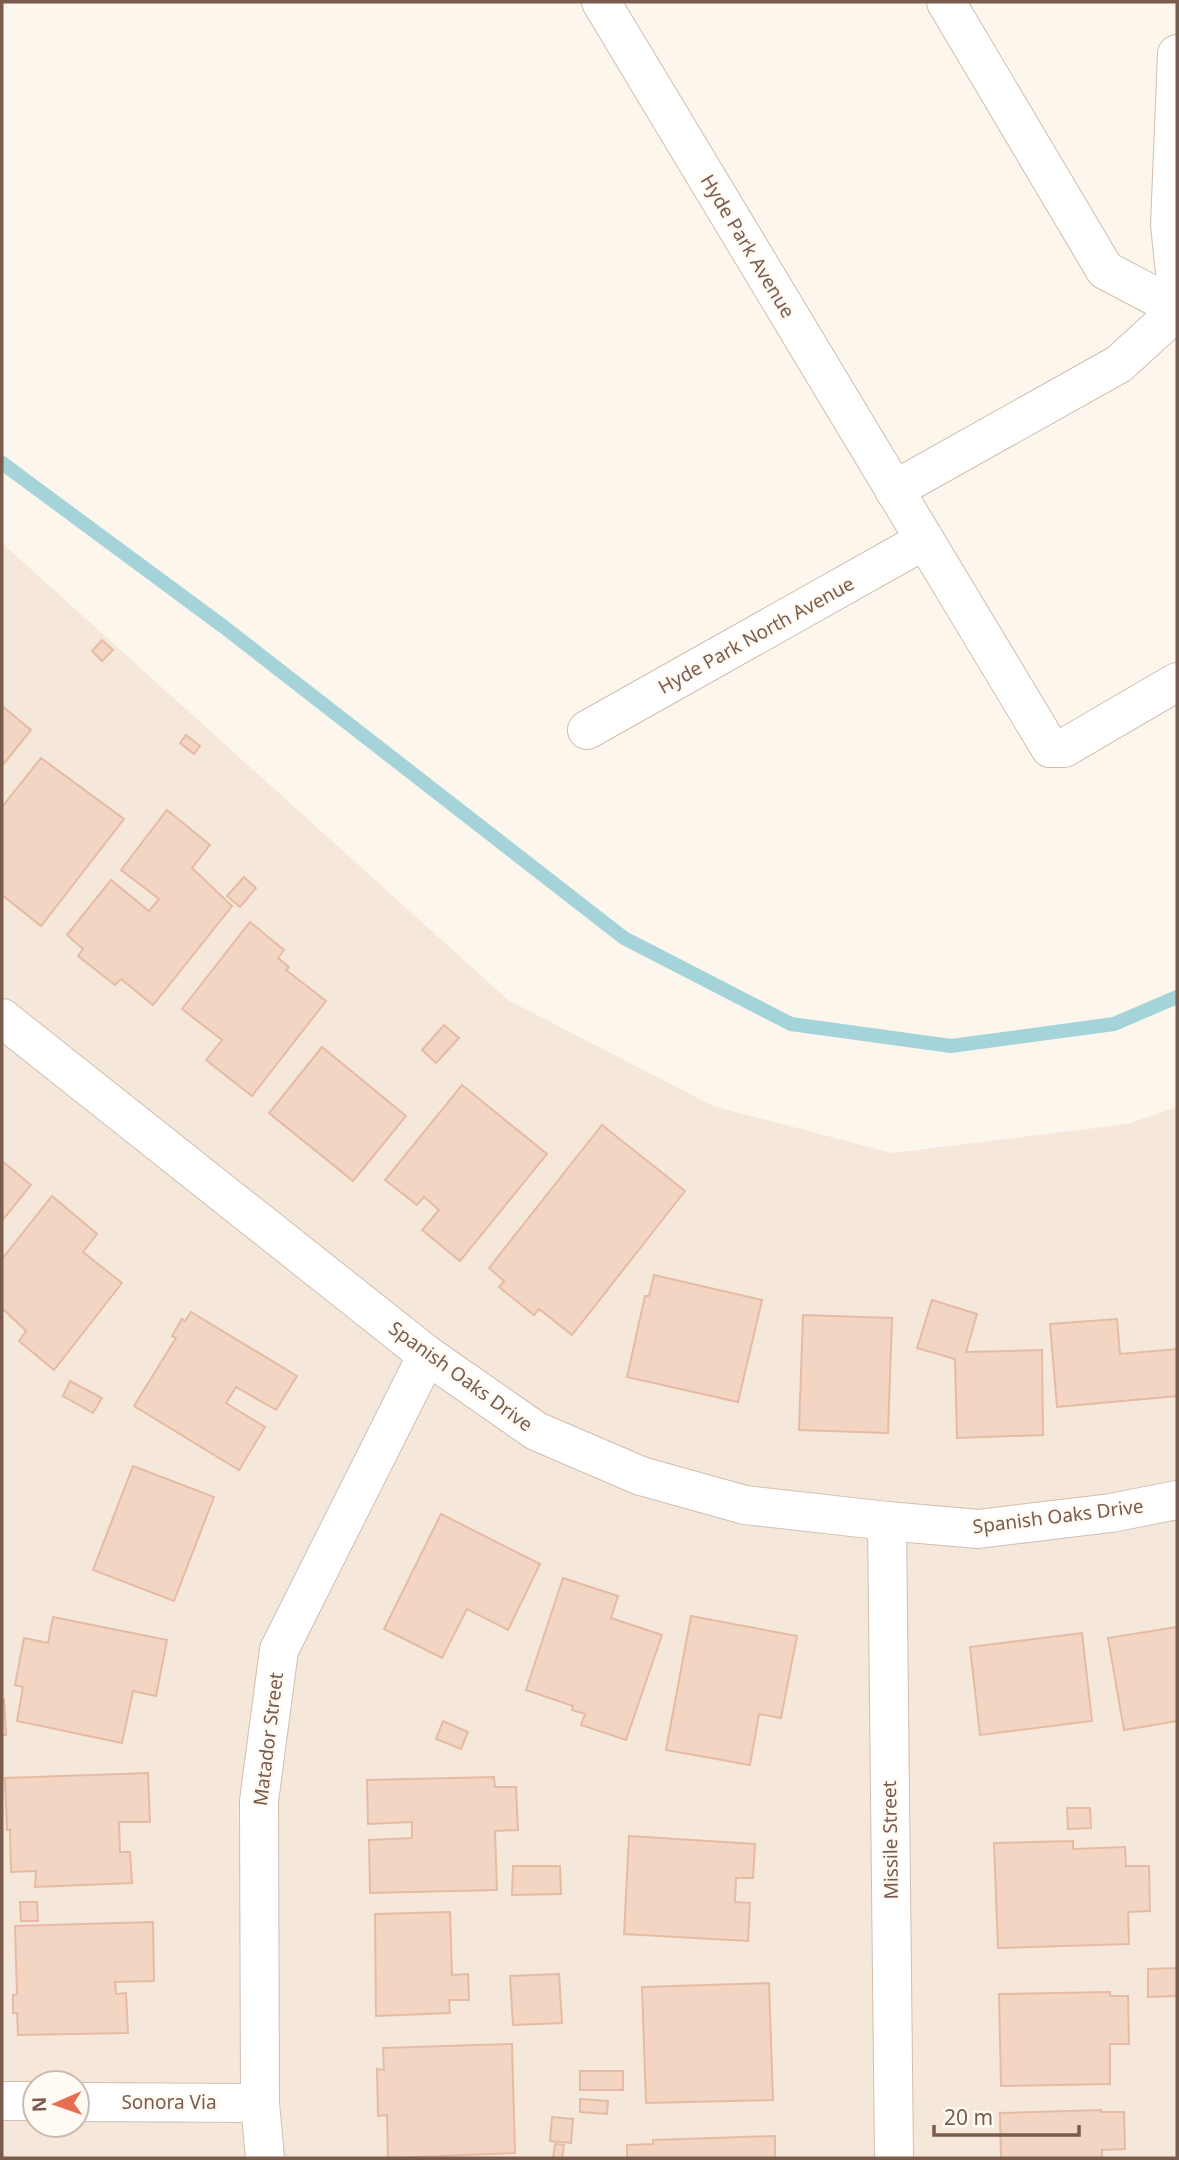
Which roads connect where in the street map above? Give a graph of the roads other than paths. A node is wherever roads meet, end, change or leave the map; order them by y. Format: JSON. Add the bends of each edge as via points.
{"nodes":[{"id":1,"x":601,"y":2,"type":"edge"},
{"id":2,"x":946,"y":2,"type":"edge"},
{"id":3,"x":1177,"y":54,"type":"edge"},
{"id":4,"x":1177,"y":290,"type":"edge"},
{"id":5,"x":1177,"y":309,"type":"edge"},
{"id":6,"x":894,"y":490,"type":"junction"},
{"id":7,"x":925,"y":540,"type":"junction"},
{"id":8,"x":1177,"y":682,"type":"edge"},
{"id":9,"x":587,"y":730,"type":"dead end"},
{"id":10,"x":2,"y":1018,"type":"edge"},
{"id":11,"x":427,"y":1355,"type":"junction"},
{"id":12,"x":1177,"y":1500,"type":"edge"},
{"id":13,"x":887,"y":1521,"type":"junction"},
{"id":14,"x":2,"y":2101,"type":"edge"},
{"id":15,"x":21,"y":2101,"type":"edge"},
{"id":16,"x":91,"y":2102,"type":"edge"},
{"id":17,"x":260,"y":2103,"type":"junction"},
{"id":18,"x":265,"y":2158,"type":"edge"},
{"id":19,"x":894,"y":2158,"type":"edge"}],
"edges":[{"from":1,"to":6,"type":"street","name":"Hyde Park Avenue"},
{"from":2,"to":5,"type":"street","via":[[1105,270]]},
{"from":3,"to":4,"type":"street","via":[[1170,225]]},
{"from":5,"to":6,"type":"street","via":[[1119,364]]},
{"from":6,"to":7,"type":"street","name":"Hyde Park Avenue"},
{"from":7,"to":8,"type":"street","name":"Hyde Park Avenue","via":[[1050,748],[1063,748]]},
{"from":7,"to":9,"type":"street","name":"Hyde Park North Avenue"},
{"from":10,"to":11,"type":"street","name":"Spanish Oaks Drive"},
{"from":11,"to":13,"type":"street","name":"Spanish Oaks Drive","via":[[536,1431],[641,1476],[745,1505]]},
{"from":11,"to":17,"type":"street","name":"Matador Street","via":[[279,1650],[259,1801]]},
{"from":12,"to":13,"type":"street","name":"Spanish Oaks Drive","via":[[978,1529]]},
{"from":13,"to":19,"type":"street","name":"Missile Street"},
{"from":14,"to":15,"type":"street"},
{"from":16,"to":17,"type":"street","name":"Sonora Via"},
{"from":17,"to":18,"type":"street","name":"Matador Street"}]}
